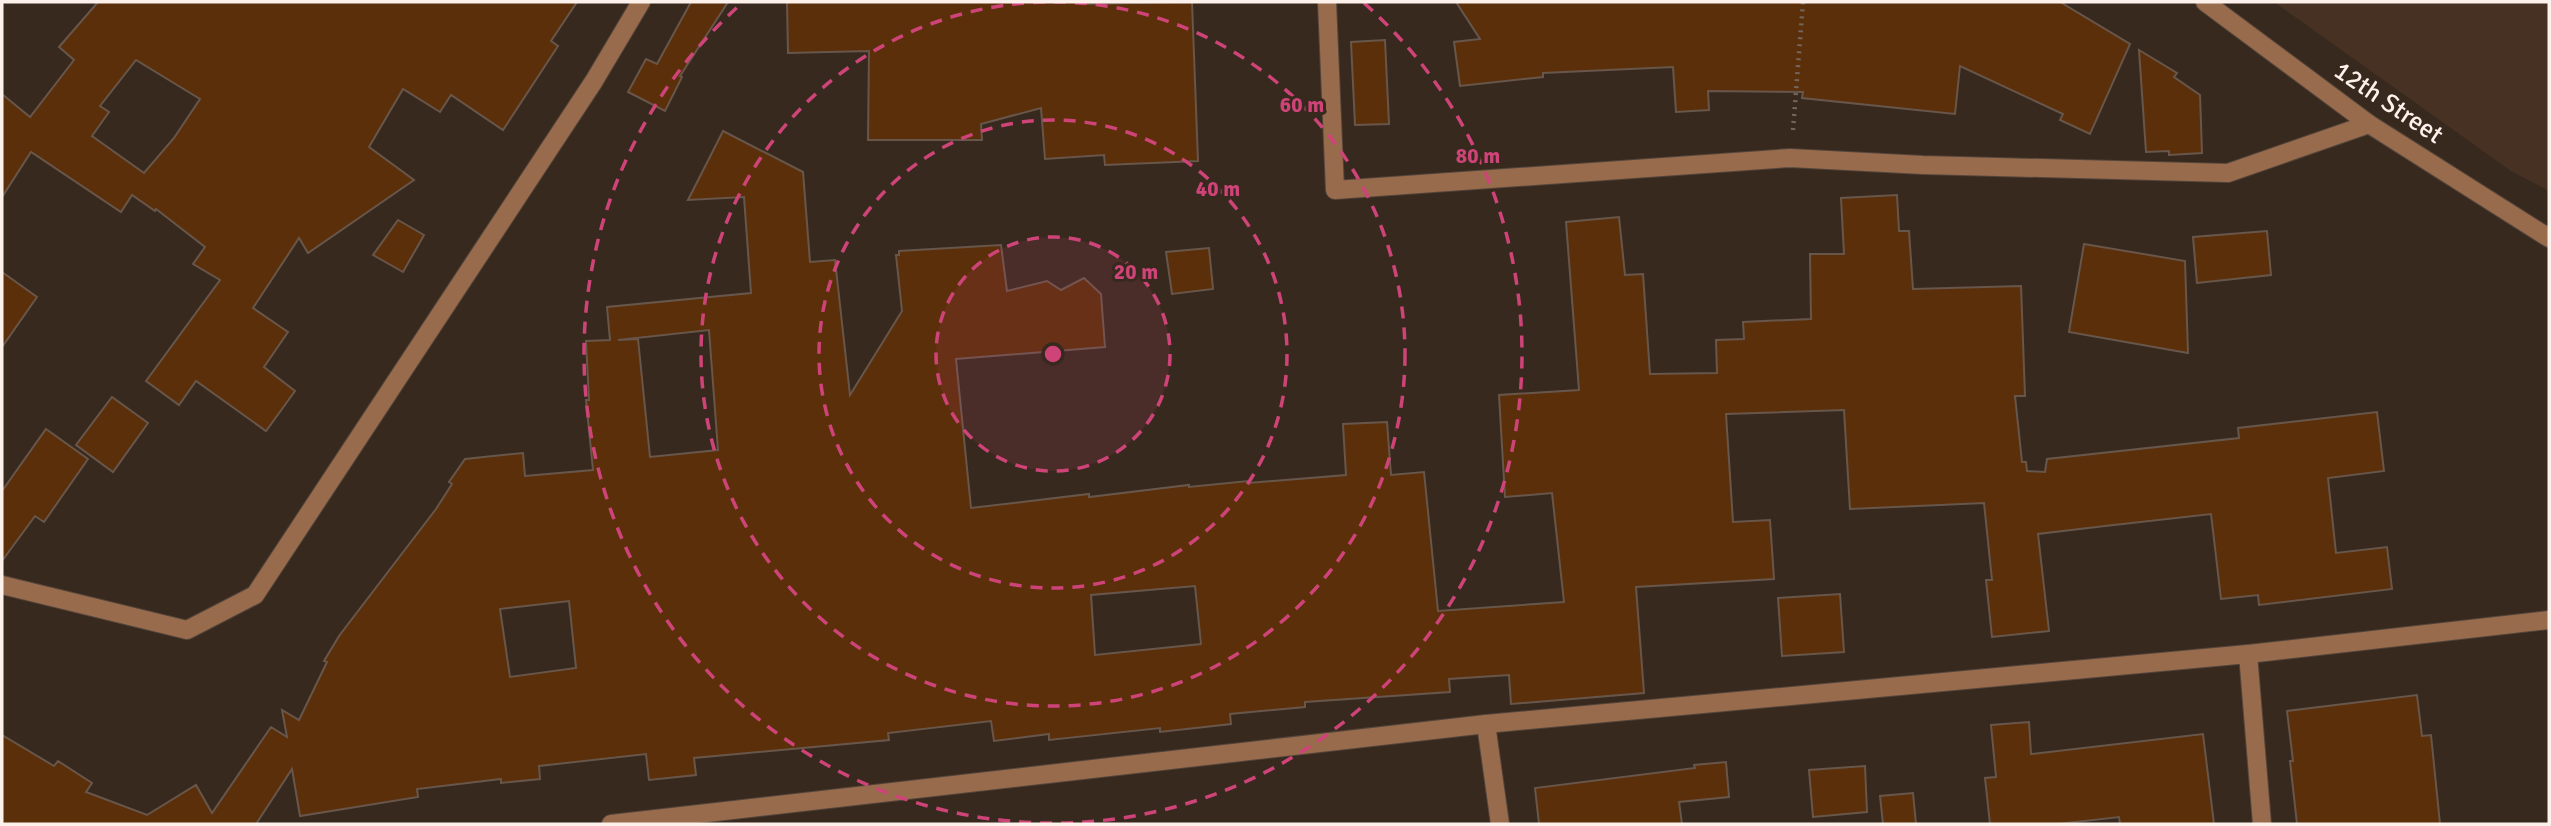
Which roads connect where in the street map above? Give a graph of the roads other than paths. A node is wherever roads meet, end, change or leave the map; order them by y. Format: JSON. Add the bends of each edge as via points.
{"nodes":[{"id":1,"x":641,"y":2,"type":"edge"},
{"id":2,"x":1327,"y":2,"type":"edge"},
{"id":3,"x":2205,"y":2,"type":"edge"},
{"id":4,"x":2369,"y":124,"type":"junction"},
{"id":5,"x":2549,"y":238,"type":"edge"},
{"id":6,"x":2,"y":585,"type":"edge"},
{"id":7,"x":2549,"y":620,"type":"edge"},
{"id":8,"x":2248,"y":654,"type":"junction"},
{"id":9,"x":1486,"y":723,"type":"junction"},
{"id":10,"x":611,"y":824,"type":"edge"},
{"id":11,"x":1500,"y":824,"type":"edge"},
{"id":12,"x":2262,"y":824,"type":"edge"}],
"edges":[{"from":1,"to":6,"type":"street","via":[[594,81],[255,596],[187,630]]},
{"from":2,"to":4,"type":"street","via":[[1335,190],[1790,158],[2228,173]]},
{"from":3,"to":4,"type":"street","name":"12th Street"},
{"from":4,"to":5,"type":"street","name":"12th Street"},
{"from":7,"to":8,"type":"street"},
{"from":8,"to":9,"type":"street"},
{"from":8,"to":12,"type":"street"},
{"from":9,"to":10,"type":"street"},
{"from":9,"to":11,"type":"street"}]}
